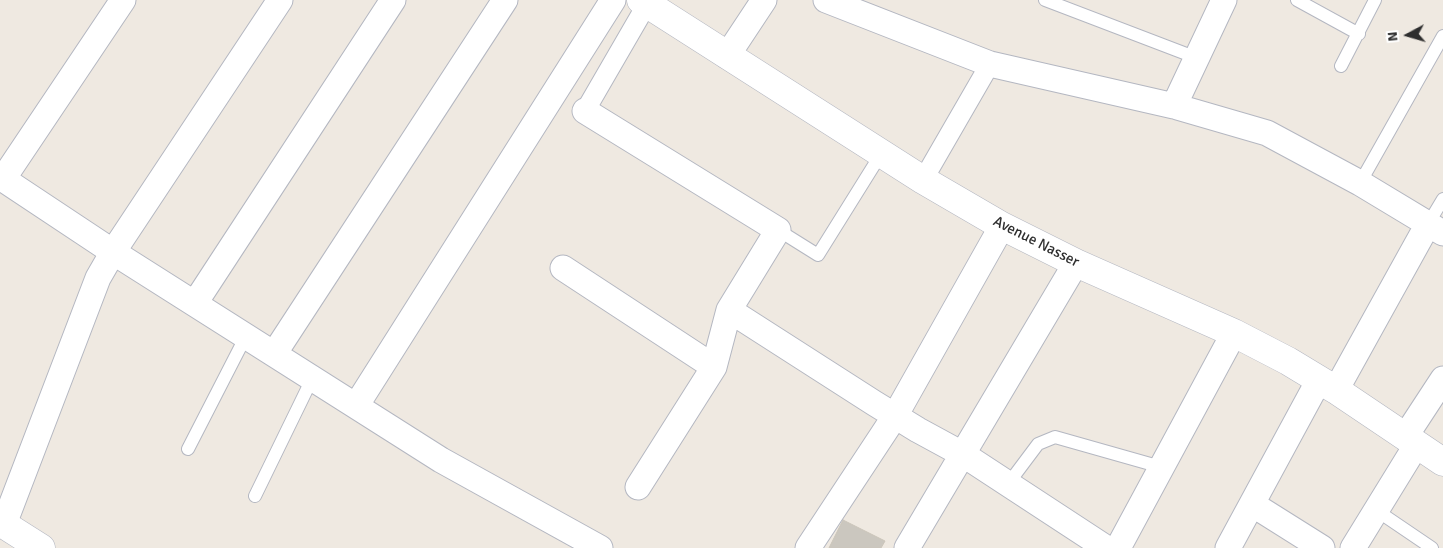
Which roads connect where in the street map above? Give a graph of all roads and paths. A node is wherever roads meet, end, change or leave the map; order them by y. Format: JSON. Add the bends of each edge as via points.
{"nodes":[{"id":1,"x":122,"y":0,"type":"edge"},
{"id":2,"x":280,"y":0,"type":"edge"},
{"id":3,"x":393,"y":0,"type":"edge"},
{"id":4,"x":505,"y":0,"type":"edge"},
{"id":5,"x":613,"y":0,"type":"edge"},
{"id":6,"x":764,"y":0,"type":"edge"},
{"id":7,"x":826,"y":0,"type":"edge"},
{"id":8,"x":1045,"y":0,"type":"edge"},
{"id":9,"x":1224,"y":0,"type":"edge"},
{"id":10,"x":1297,"y":0,"type":"edge"},
{"id":11,"x":1375,"y":0,"type":"edge"},
{"id":12,"x":644,"y":2,"type":"edge"},
{"id":13,"x":1359,"y":34,"type":"junction"},
{"id":14,"x":1443,"y":36,"type":"edge"},
{"id":15,"x":727,"y":56,"type":"junction"},
{"id":16,"x":1197,"y":58,"type":"junction"},
{"id":17,"x":990,"y":64,"type":"junction"},
{"id":18,"x":1340,"y":66,"type":"dead end"},
{"id":19,"x":1174,"y":106,"type":"junction"},
{"id":20,"x":585,"y":111,"type":"joint"},
{"id":21,"x":880,"y":154,"type":"junction"},
{"id":22,"x":1,"y":178,"type":"edge"},
{"id":23,"x":923,"y":180,"type":"junction"},
{"id":24,"x":1360,"y":183,"type":"junction"},
{"id":25,"x":1443,"y":199,"type":"edge"},
{"id":26,"x":1002,"y":226,"type":"junction"},
{"id":27,"x":1436,"y":229,"type":"edge"},
{"id":28,"x":778,"y":230,"type":"junction"},
{"id":29,"x":113,"y":252,"type":"junction"},
{"id":30,"x":1076,"y":263,"type":"junction"},
{"id":31,"x":563,"y":268,"type":"dead end"},
{"id":32,"x":195,"y":304,"type":"junction"},
{"id":33,"x":729,"y":310,"type":"junction"},
{"id":34,"x":1234,"y":333,"type":"junction"},
{"id":35,"x":246,"y":336,"type":"junction"},
{"id":36,"x":274,"y":354,"type":"junction"},
{"id":37,"x":714,"y":367,"type":"junction"},
{"id":38,"x":312,"y":379,"type":"junction"},
{"id":39,"x":1443,"y":379,"type":"edge"},
{"id":40,"x":1328,"y":385,"type":"junction"},
{"id":41,"x":356,"y":406,"type":"junction"},
{"id":42,"x":894,"y":416,"type":"junction"},
{"id":43,"x":1411,"y":441,"type":"junction"},
{"id":44,"x":188,"y":449,"type":"dead end"},
{"id":45,"x":964,"y":455,"type":"junction"},
{"id":46,"x":1443,"y":462,"type":"edge"},
{"id":47,"x":1161,"y":467,"type":"junction"},
{"id":48,"x":1008,"y":484,"type":"junction"},
{"id":49,"x":638,"y":487,"type":"dead end"},
{"id":50,"x":255,"y":496,"type":"dead end"},
{"id":51,"x":1252,"y":504,"type":"junction"},
{"id":52,"x":1376,"y":510,"type":"junction"},
{"id":53,"x":2,"y":523,"type":"edge"},
{"id":54,"x":41,"y":548,"type":"edge"},
{"id":55,"x":600,"y":548,"type":"edge"},
{"id":56,"x":808,"y":548,"type":"edge"},
{"id":57,"x":907,"y":548,"type":"edge"},
{"id":58,"x":1106,"y":548,"type":"edge"},
{"id":59,"x":1118,"y":548,"type":"edge"},
{"id":60,"x":1228,"y":548,"type":"edge"},
{"id":61,"x":1322,"y":548,"type":"edge"},
{"id":62,"x":1353,"y":548,"type":"edge"},
{"id":63,"x":1432,"y":548,"type":"edge"}],
"edges":[{"from":1,"to":22,"type":"street"},
{"from":2,"to":29,"type":"street"},
{"from":3,"to":32,"type":"street"},
{"from":4,"to":36,"type":"street"},
{"from":5,"to":41,"type":"street"},
{"from":6,"to":15,"type":"street"},
{"from":7,"to":17,"type":"street"},
{"from":8,"to":16,"type":"lane"},
{"from":9,"to":16,"type":"street"},
{"from":10,"to":13,"type":"lane"},
{"from":11,"to":13,"type":"lane"},
{"from":12,"to":15,"type":"street","name":"Avenue Nasser"},
{"from":12,"to":20,"type":"street"},
{"from":13,"to":18,"type":"lane"},
{"from":14,"to":24,"type":"lane"},
{"from":15,"to":21,"type":"street","name":"Avenue Nasser"},
{"from":16,"to":19,"type":"street"},
{"from":17,"to":19,"type":"street"},
{"from":17,"to":23,"type":"street"},
{"from":19,"to":24,"type":"street","via":[[1267,133]]},
{"from":20,"to":28,"type":"street"},
{"from":21,"to":23,"type":"street","name":"Avenue Nasser"},
{"from":21,"to":28,"type":"lane","via":[[818,255]]},
{"from":22,"to":29,"type":"street"},
{"from":23,"to":26,"type":"street","name":"Avenue Nasser"},
{"from":24,"to":27,"type":"street"},
{"from":25,"to":27,"type":"lane"},
{"from":26,"to":30,"type":"street","name":"Avenue Nasser"},
{"from":26,"to":42,"type":"street"},
{"from":27,"to":40,"type":"street"},
{"from":28,"to":33,"type":"street"},
{"from":29,"to":32,"type":"street"},
{"from":29,"to":53,"type":"street","via":[[98,278]]},
{"from":30,"to":34,"type":"street","name":"Avenue Nasser"},
{"from":30,"to":45,"type":"street"},
{"from":31,"to":37,"type":"street"},
{"from":32,"to":35,"type":"street"},
{"from":33,"to":37,"type":"street"},
{"from":33,"to":42,"type":"street"},
{"from":34,"to":40,"type":"street","name":"Avenue Nasser"},
{"from":34,"to":47,"type":"street"},
{"from":35,"to":36,"type":"street"},
{"from":35,"to":44,"type":"lane"},
{"from":36,"to":38,"type":"street"},
{"from":37,"to":49,"type":"street"},
{"from":38,"to":41,"type":"street"},
{"from":38,"to":50,"type":"lane"},
{"from":39,"to":43,"type":"street"},
{"from":40,"to":43,"type":"street","name":"Avenue Nasser"},
{"from":40,"to":51,"type":"street"},
{"from":41,"to":55,"type":"street","via":[[441,460]]},
{"from":42,"to":45,"type":"street"},
{"from":42,"to":56,"type":"street"},
{"from":43,"to":46,"type":"street","name":"Avenue Nasser"},
{"from":43,"to":52,"type":"street"},
{"from":45,"to":48,"type":"street"},
{"from":45,"to":57,"type":"street"},
{"from":47,"to":48,"type":"lane","via":[[1055,437],[1038,444]]},
{"from":47,"to":59,"type":"street"},
{"from":48,"to":58,"type":"street"},
{"from":51,"to":60,"type":"street"},
{"from":51,"to":61,"type":"street"},
{"from":52,"to":62,"type":"street"},
{"from":52,"to":63,"type":"lane"},
{"from":53,"to":54,"type":"street"}]}
